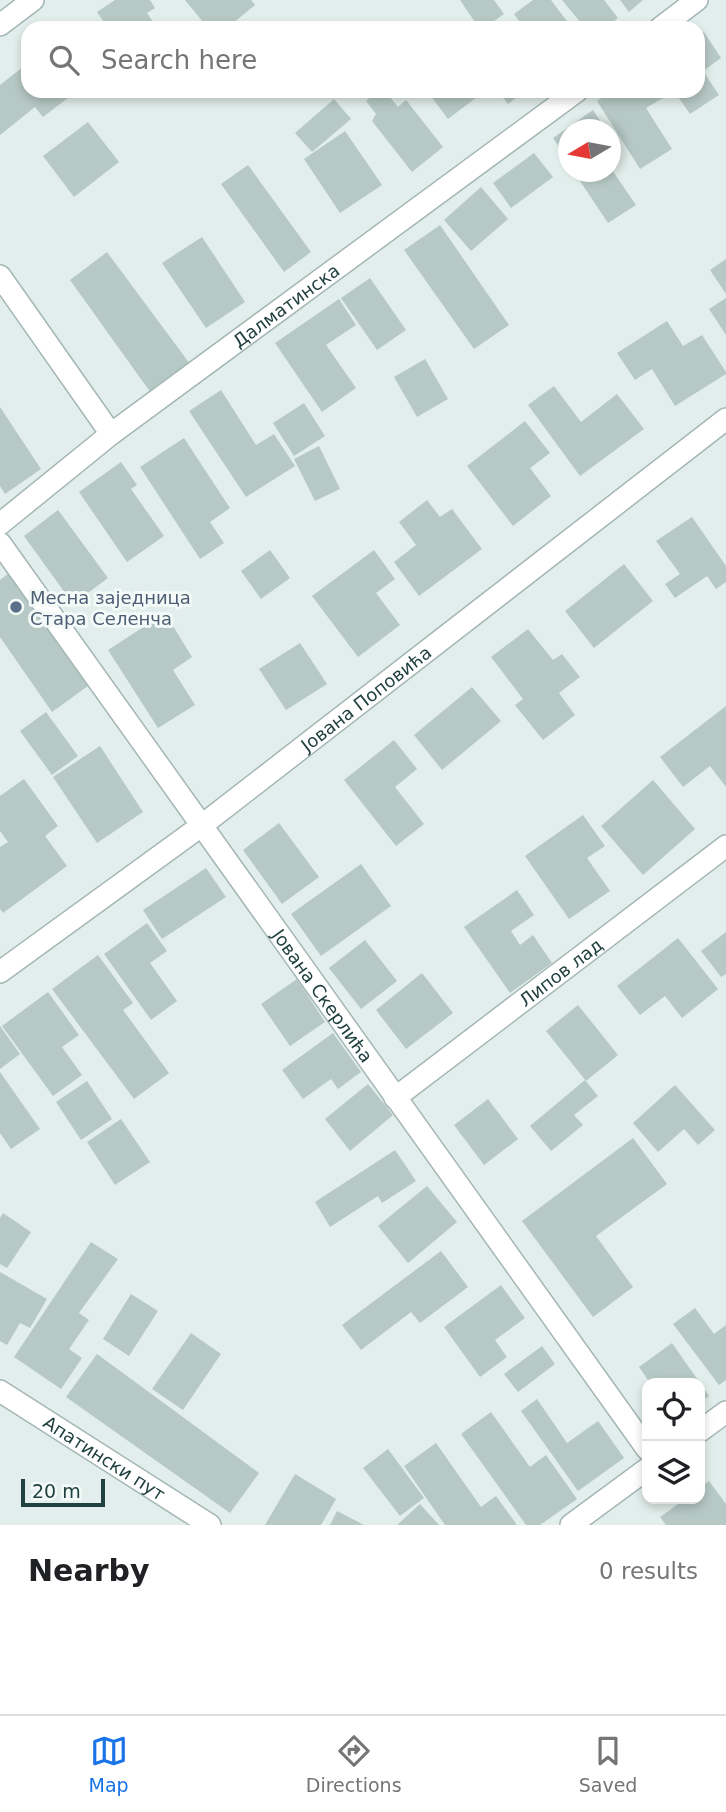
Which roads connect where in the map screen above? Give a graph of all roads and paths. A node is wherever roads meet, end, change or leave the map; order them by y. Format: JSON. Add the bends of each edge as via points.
{"nodes":[{"id":1,"x":33,"y":0,"type":"edge"},
{"id":2,"x":697,"y":0,"type":"edge"},
{"id":3,"x":669,"y":21,"type":"edge"},
{"id":4,"x":0,"y":25,"type":"edge"},
{"id":5,"x":567,"y":98,"type":"edge"},
{"id":6,"x":0,"y":276,"type":"edge"},
{"id":7,"x":726,"y":419,"type":"edge"},
{"id":8,"x":111,"y":434,"type":"junction"},
{"id":9,"x":0,"y":524,"type":"edge"},
{"id":10,"x":0,"y":543,"type":"edge"},
{"id":11,"x":201,"y":826,"type":"junction"},
{"id":12,"x":726,"y":846,"type":"edge"},
{"id":13,"x":0,"y":972,"type":"edge"},
{"id":14,"x":395,"y":1098,"type":"junction"},
{"id":15,"x":0,"y":1391,"type":"edge"},
{"id":16,"x":726,"y":1412,"type":"edge"},
{"id":17,"x":705,"y":1427,"type":"edge"},
{"id":18,"x":642,"y":1443,"type":"edge"},
{"id":19,"x":642,"y":1473,"type":"edge"},
{"id":20,"x":209,"y":1525,"type":"edge"},
{"id":21,"x":571,"y":1525,"type":"edge"}],
"edges":[{"from":1,"to":4,"type":"street"},
{"from":2,"to":3,"type":"street"},
{"from":5,"to":8,"type":"street","name":"Далматинска"},
{"from":6,"to":8,"type":"street"},
{"from":7,"to":11,"type":"street","name":"Јована Поповића"},
{"from":8,"to":9,"type":"street","name":"Далматинска"},
{"from":10,"to":11,"type":"street","name":"Јована Скерлића"},
{"from":11,"to":13,"type":"street","name":"Јована Поповића"},
{"from":11,"to":14,"type":"street","name":"Јована Скерлића"},
{"from":12,"to":14,"type":"street","name":"Липов лад"},
{"from":14,"to":18,"type":"street","name":"Јована Скерлића"},
{"from":15,"to":20,"type":"street","name":"Апатински пут"},
{"from":16,"to":17,"type":"street"},
{"from":19,"to":21,"type":"street"}]}
